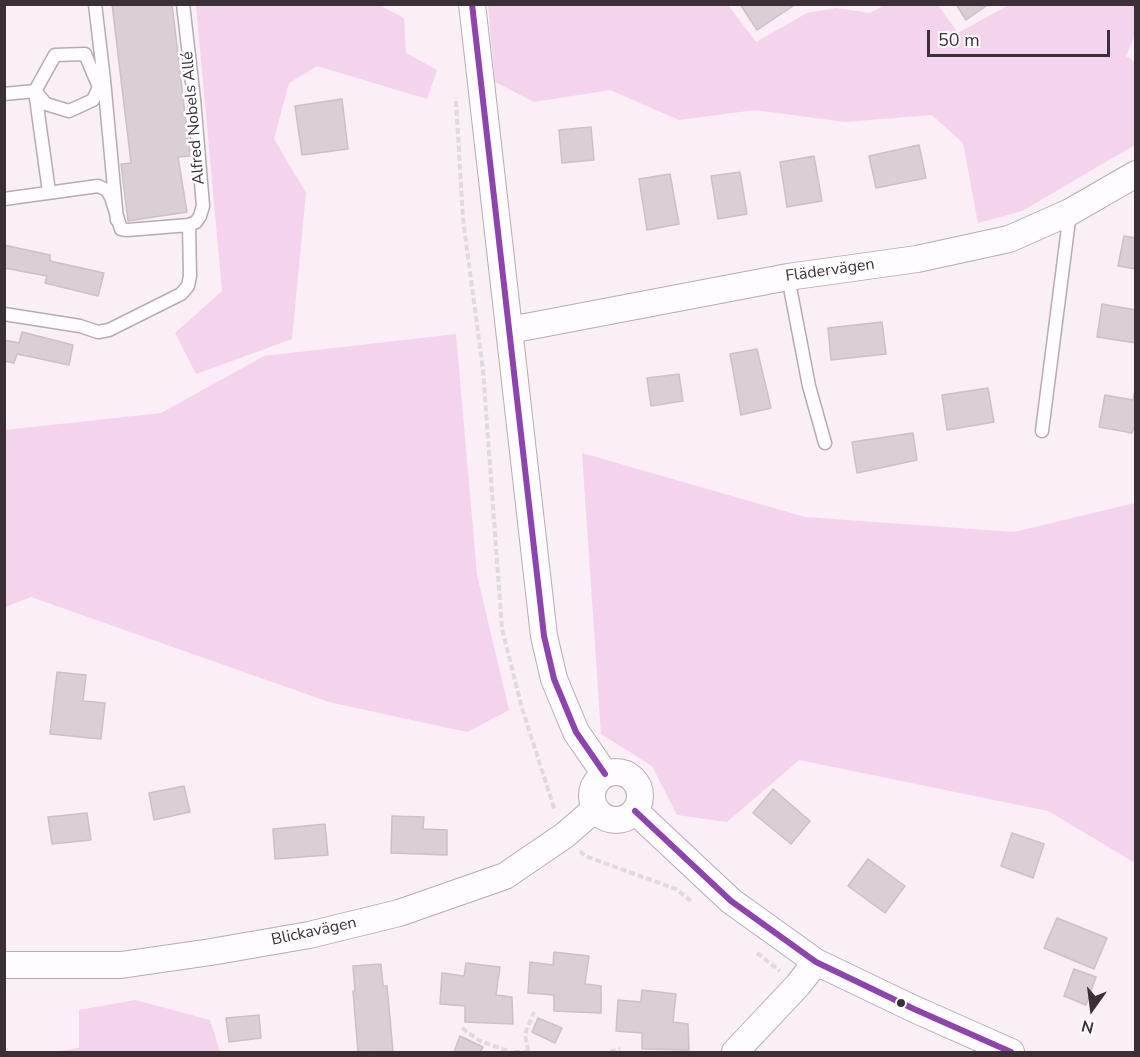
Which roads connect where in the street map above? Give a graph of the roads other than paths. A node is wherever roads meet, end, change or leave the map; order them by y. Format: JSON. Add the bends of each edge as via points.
{"nodes":[{"id":1,"x":95,"y":4,"type":"edge"},
{"id":2,"x":183,"y":4,"type":"edge"},
{"id":3,"x":472,"y":4,"type":"edge"},
{"id":4,"x":35,"y":90,"type":"junction"},
{"id":5,"x":4,"y":94,"type":"edge"},
{"id":6,"x":1136,"y":174,"type":"edge"},
{"id":7,"x":49,"y":192,"type":"junction"},
{"id":8,"x":4,"y":199,"type":"edge"},
{"id":9,"x":1070,"y":212,"type":"junction"},
{"id":10,"x":117,"y":220,"type":"junction"},
{"id":11,"x":189,"y":225,"type":"junction"},
{"id":12,"x":788,"y":277,"type":"junction"},
{"id":13,"x":4,"y":314,"type":"edge"},
{"id":14,"x":510,"y":330,"type":"junction"},
{"id":15,"x":1042,"y":431,"type":"dead end"},
{"id":16,"x":825,"y":443,"type":"dead end"},
{"id":17,"x":605,"y":774,"type":"junction"},
{"id":18,"x":595,"y":809,"type":"junction"},
{"id":19,"x":635,"y":811,"type":"junction"},
{"id":20,"x":816,"y":962,"type":"junction"},
{"id":21,"x":4,"y":965,"type":"edge"},
{"id":22,"x":735,"y":1053,"type":"edge"},
{"id":23,"x":1011,"y":1053,"type":"edge"}],
"edges":[{"from":1,"to":10,"type":"lane"},
{"from":2,"to":11,"type":"lane","name":"Alfred Nobels Allé","via":[[203,206],[200,216]]},
{"from":3,"to":14,"type":"street"},
{"from":4,"to":4,"type":"lane","via":[[46,104],[69,111],[93,100],[99,87],[85,54],[55,55]]},
{"from":4,"to":5,"type":"lane"},
{"from":4,"to":7,"type":"lane"},
{"from":6,"to":9,"type":"street","name":"Flädervägen"},
{"from":7,"to":8,"type":"lane"},
{"from":7,"to":10,"type":"lane","via":[[103,188],[111,196]]},
{"from":9,"to":12,"type":"street","name":"Flädervägen","via":[[1009,239],[964,250]]},
{"from":9,"to":15,"type":"lane"},
{"from":10,"to":11,"type":"lane","via":[[121,229],[127,231]]},
{"from":11,"to":13,"type":"lane","via":[[188,286],[181,294],[119,326],[98,332]]},
{"from":12,"to":14,"type":"street","name":"Flädervägen"},
{"from":12,"to":16,"type":"lane","via":[[809,386]]},
{"from":14,"to":17,"type":"street","via":[[544,636],[554,679],[576,732]]},
{"from":17,"to":18,"type":"street","via":[[592,790]]},
{"from":17,"to":19,"type":"street","via":[[625,773],[637,783],[640,800]]},
{"from":18,"to":19,"type":"street","via":[[616,820]]},
{"from":18,"to":21,"type":"street","name":"Blickavägen","via":[[566,835],[505,876],[399,913],[309,935],[121,965]]},
{"from":19,"to":20,"type":"street","via":[[731,902]]},
{"from":20,"to":22,"type":"street"},
{"from":20,"to":23,"type":"street"}]}
